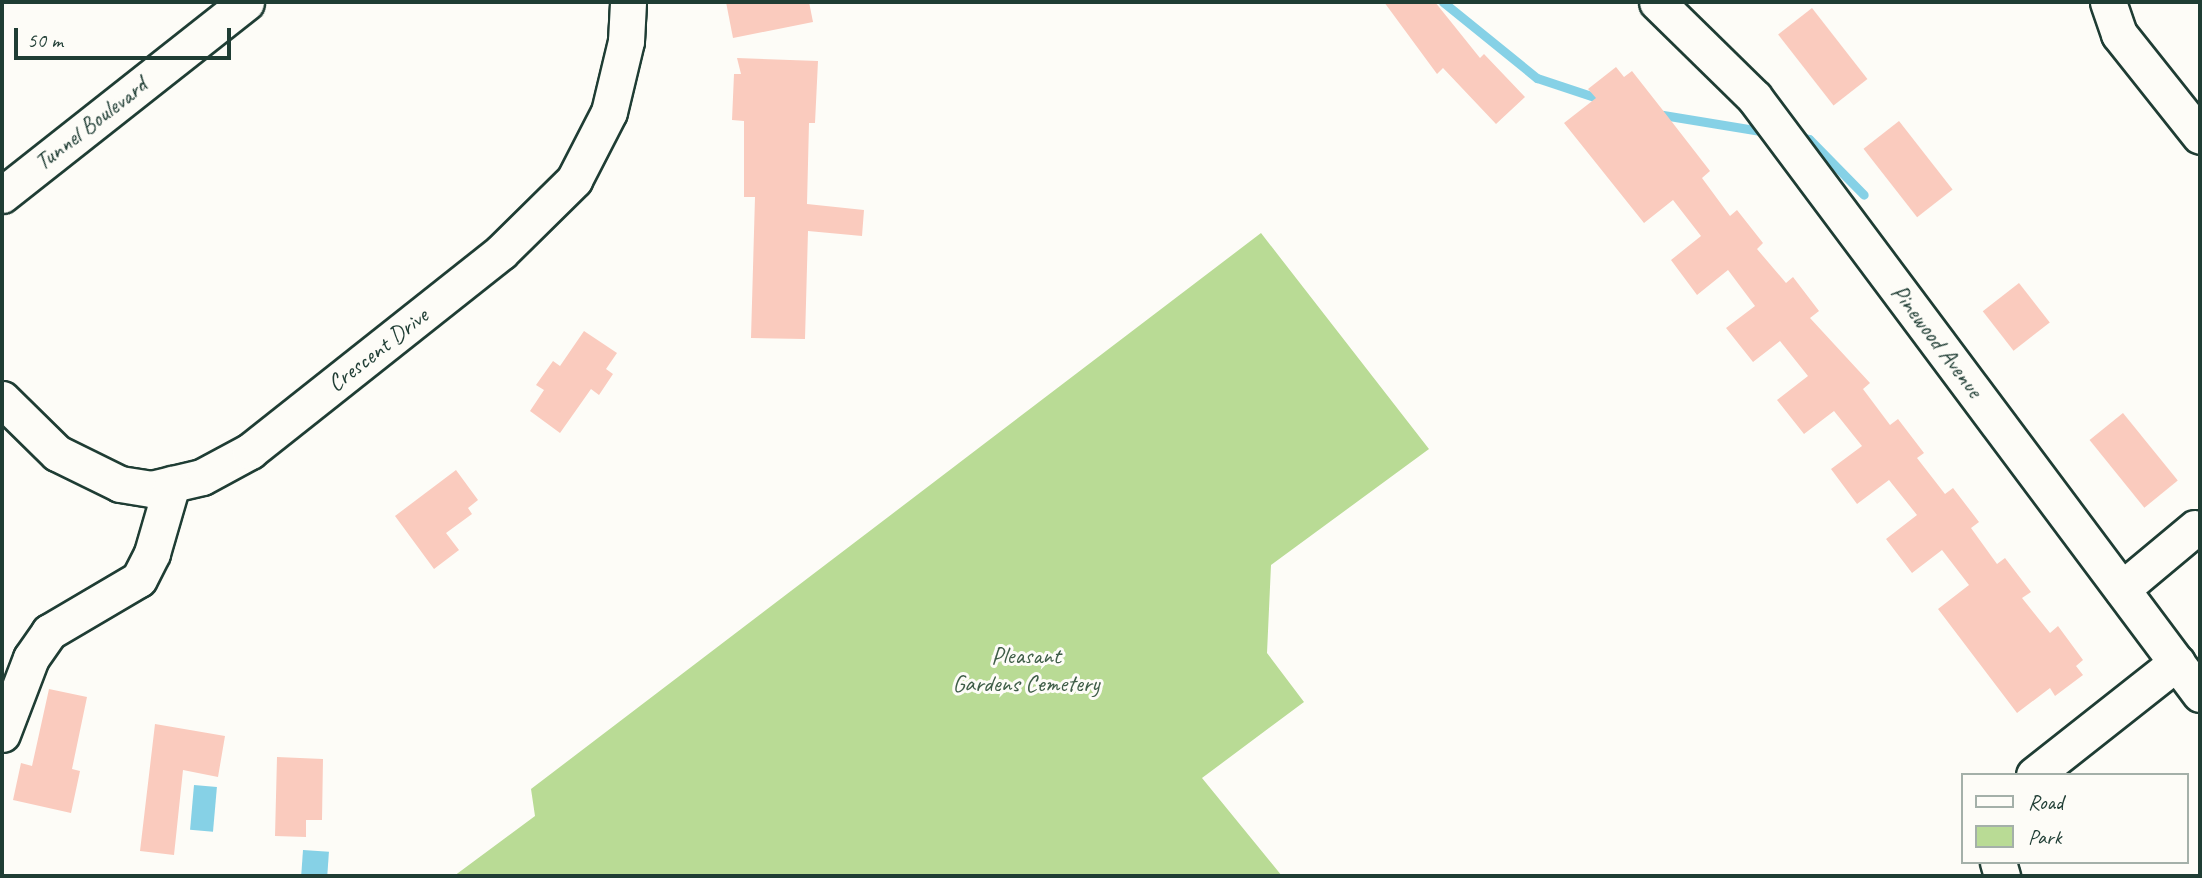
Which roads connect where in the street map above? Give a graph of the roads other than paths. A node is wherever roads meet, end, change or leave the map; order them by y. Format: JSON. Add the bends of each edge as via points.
{"nodes":[{"id":1,"x":246,"y":2,"type":"edge"},
{"id":2,"x":628,"y":2,"type":"edge"},
{"id":3,"x":1657,"y":2,"type":"edge"},
{"id":4,"x":2108,"y":2,"type":"edge"},
{"id":5,"x":2200,"y":136,"type":"edge"},
{"id":6,"x":2,"y":195,"type":"edge"},
{"id":7,"x":2,"y":399,"type":"edge"},
{"id":8,"x":172,"y":484,"type":"junction"},
{"id":9,"x":2195,"y":528,"type":"dead end"},
{"id":10,"x":2123,"y":589,"type":"junction"},
{"id":11,"x":2177,"y":663,"type":"junction"},
{"id":12,"x":2200,"y":694,"type":"edge"},
{"id":13,"x":2,"y":734,"type":"edge"},
{"id":14,"x":2037,"y":773,"type":"edge"}],
"edges":[{"from":1,"to":6,"type":"street","name":"Tunnel Boulevard"},
{"from":2,"to":8,"type":"street","name":"Crescent Drive","via":[[626,41],[609,113],[574,180],[549,208],[501,252],[250,451],[202,477]]},
{"from":3,"to":10,"type":"street","name":"Pinewood Avenue","via":[[1754,97]]},
{"from":4,"to":5,"type":"street","via":[[2119,34]]},
{"from":7,"to":8,"type":"street","name":"Crescent Drive","via":[[57,453],[92,471],[120,484],[152,489]]},
{"from":8,"to":13,"type":"street","via":[[152,553],[139,579],[49,632],[31,658]]},
{"from":9,"to":10,"type":"street"},
{"from":10,"to":11,"type":"street","name":"Pinewood Avenue"},
{"from":11,"to":12,"type":"street","name":"Pinewood Avenue"},
{"from":11,"to":14,"type":"street"}]}
